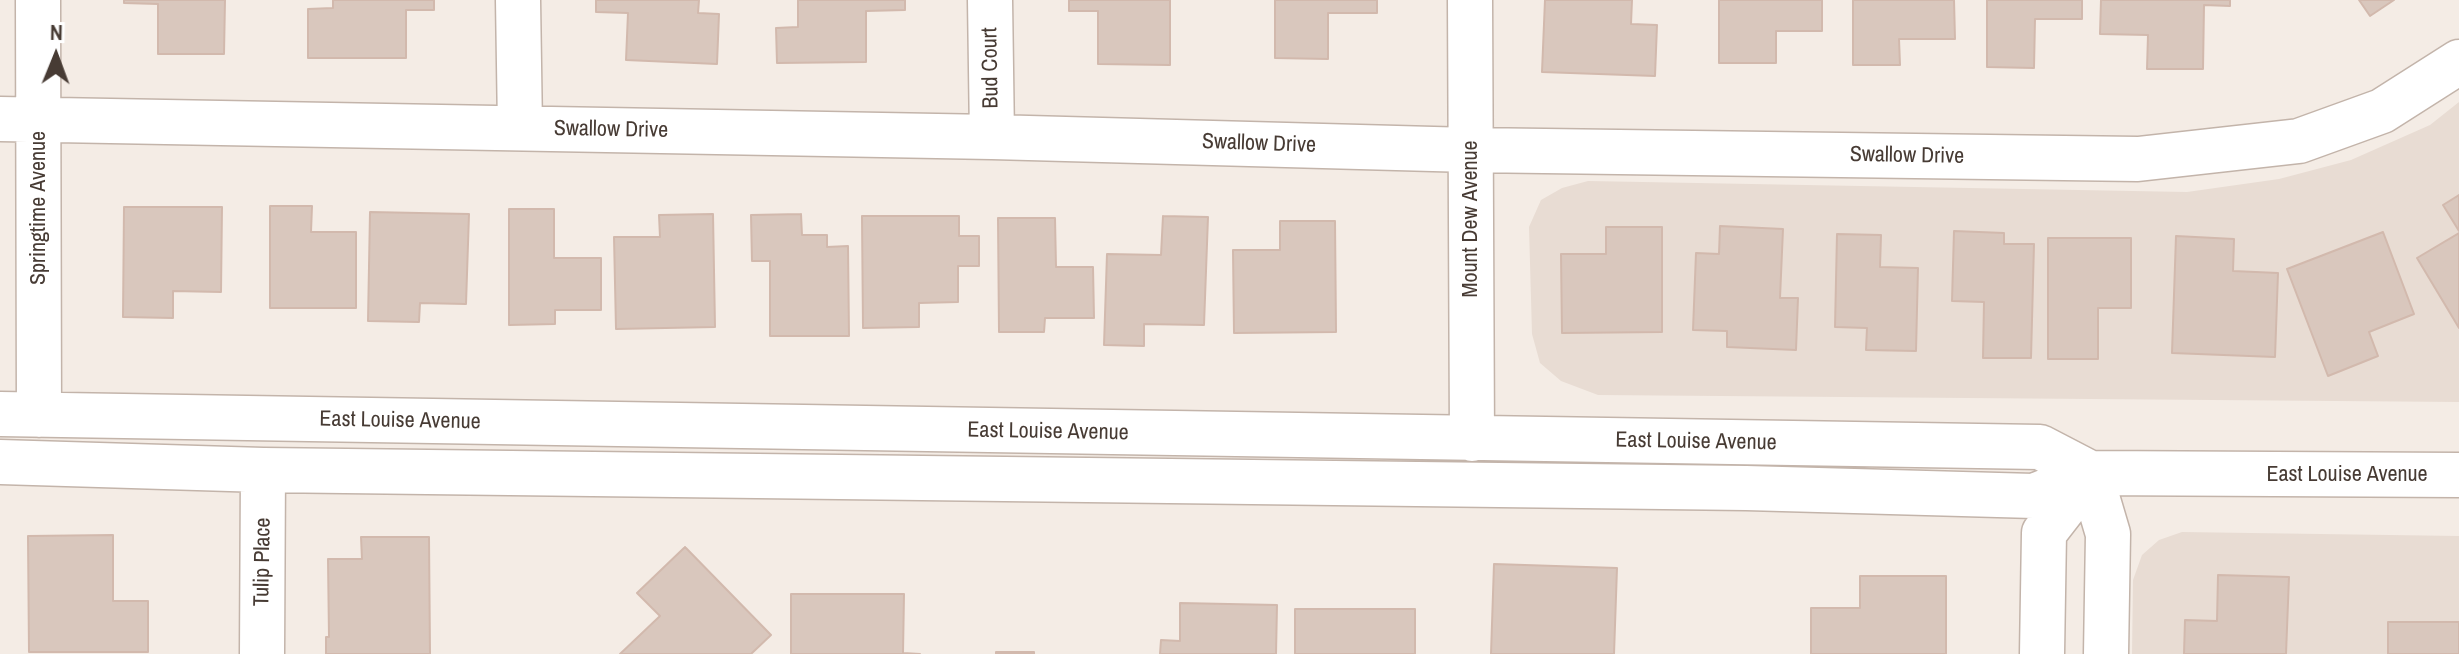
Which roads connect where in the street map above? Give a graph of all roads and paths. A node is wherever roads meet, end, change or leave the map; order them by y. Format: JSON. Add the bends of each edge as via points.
{"nodes":[{"id":1,"x":38,"y":0,"type":"edge"},
{"id":2,"x":518,"y":0,"type":"edge"},
{"id":3,"x":990,"y":0,"type":"edge"},
{"id":4,"x":1470,"y":0,"type":"edge"},
{"id":5,"x":2459,"y":62,"type":"edge"},
{"id":6,"x":19,"y":119,"type":"edge"},
{"id":7,"x":520,"y":128,"type":"junction"},
{"id":8,"x":992,"y":137,"type":"junction"},
{"id":9,"x":1470,"y":150,"type":"junction"},
{"id":10,"x":20,"y":415,"type":"edge"},
{"id":11,"x":1472,"y":439,"type":"junction"},
{"id":12,"x":0,"y":462,"type":"edge"},
{"id":13,"x":263,"y":470,"type":"junction"},
{"id":14,"x":2090,"y":473,"type":"junction"},
{"id":15,"x":2459,"y":475,"type":"edge"},
{"id":16,"x":262,"y":654,"type":"edge"},
{"id":17,"x":2042,"y":654,"type":"edge"},
{"id":18,"x":2106,"y":654,"type":"edge"}],
"edges":[{"from":1,"to":6,"type":"street","name":"Springtime Avenue"},
{"from":2,"to":7,"type":"street"},
{"from":3,"to":8,"type":"street","name":"Bud Court"},
{"from":4,"to":9,"type":"street","name":"Mount Dew Avenue"},
{"from":5,"to":9,"type":"street","name":"Swallow Drive","via":[[2382,111],[2299,141],[2138,159]]},
{"from":6,"to":7,"type":"street","name":"Swallow Drive"},
{"from":6,"to":10,"type":"street","name":"Springtime Avenue"},
{"from":7,"to":8,"type":"street","name":"Swallow Drive"},
{"from":8,"to":9,"type":"street","name":"Swallow Drive"},
{"from":9,"to":11,"type":"street","name":"Mount Dew Avenue"},
{"from":10,"to":11,"type":"street","name":"East Louise Avenue"},
{"from":11,"to":14,"type":"street","name":"East Louise Avenue","via":[[2040,447]]},
{"from":12,"to":13,"type":"street","name":"East Louise Avenue"},
{"from":13,"to":14,"type":"street","name":"East Louise Avenue","via":[[2034,496]]},
{"from":13,"to":16,"type":"street","name":"Tulip Place"},
{"from":14,"to":15,"type":"street","name":"East Louise Avenue"},
{"from":14,"to":17,"type":"street","via":[[2044,533]]},
{"from":14,"to":18,"type":"street","via":[[2108,534]]}]}
